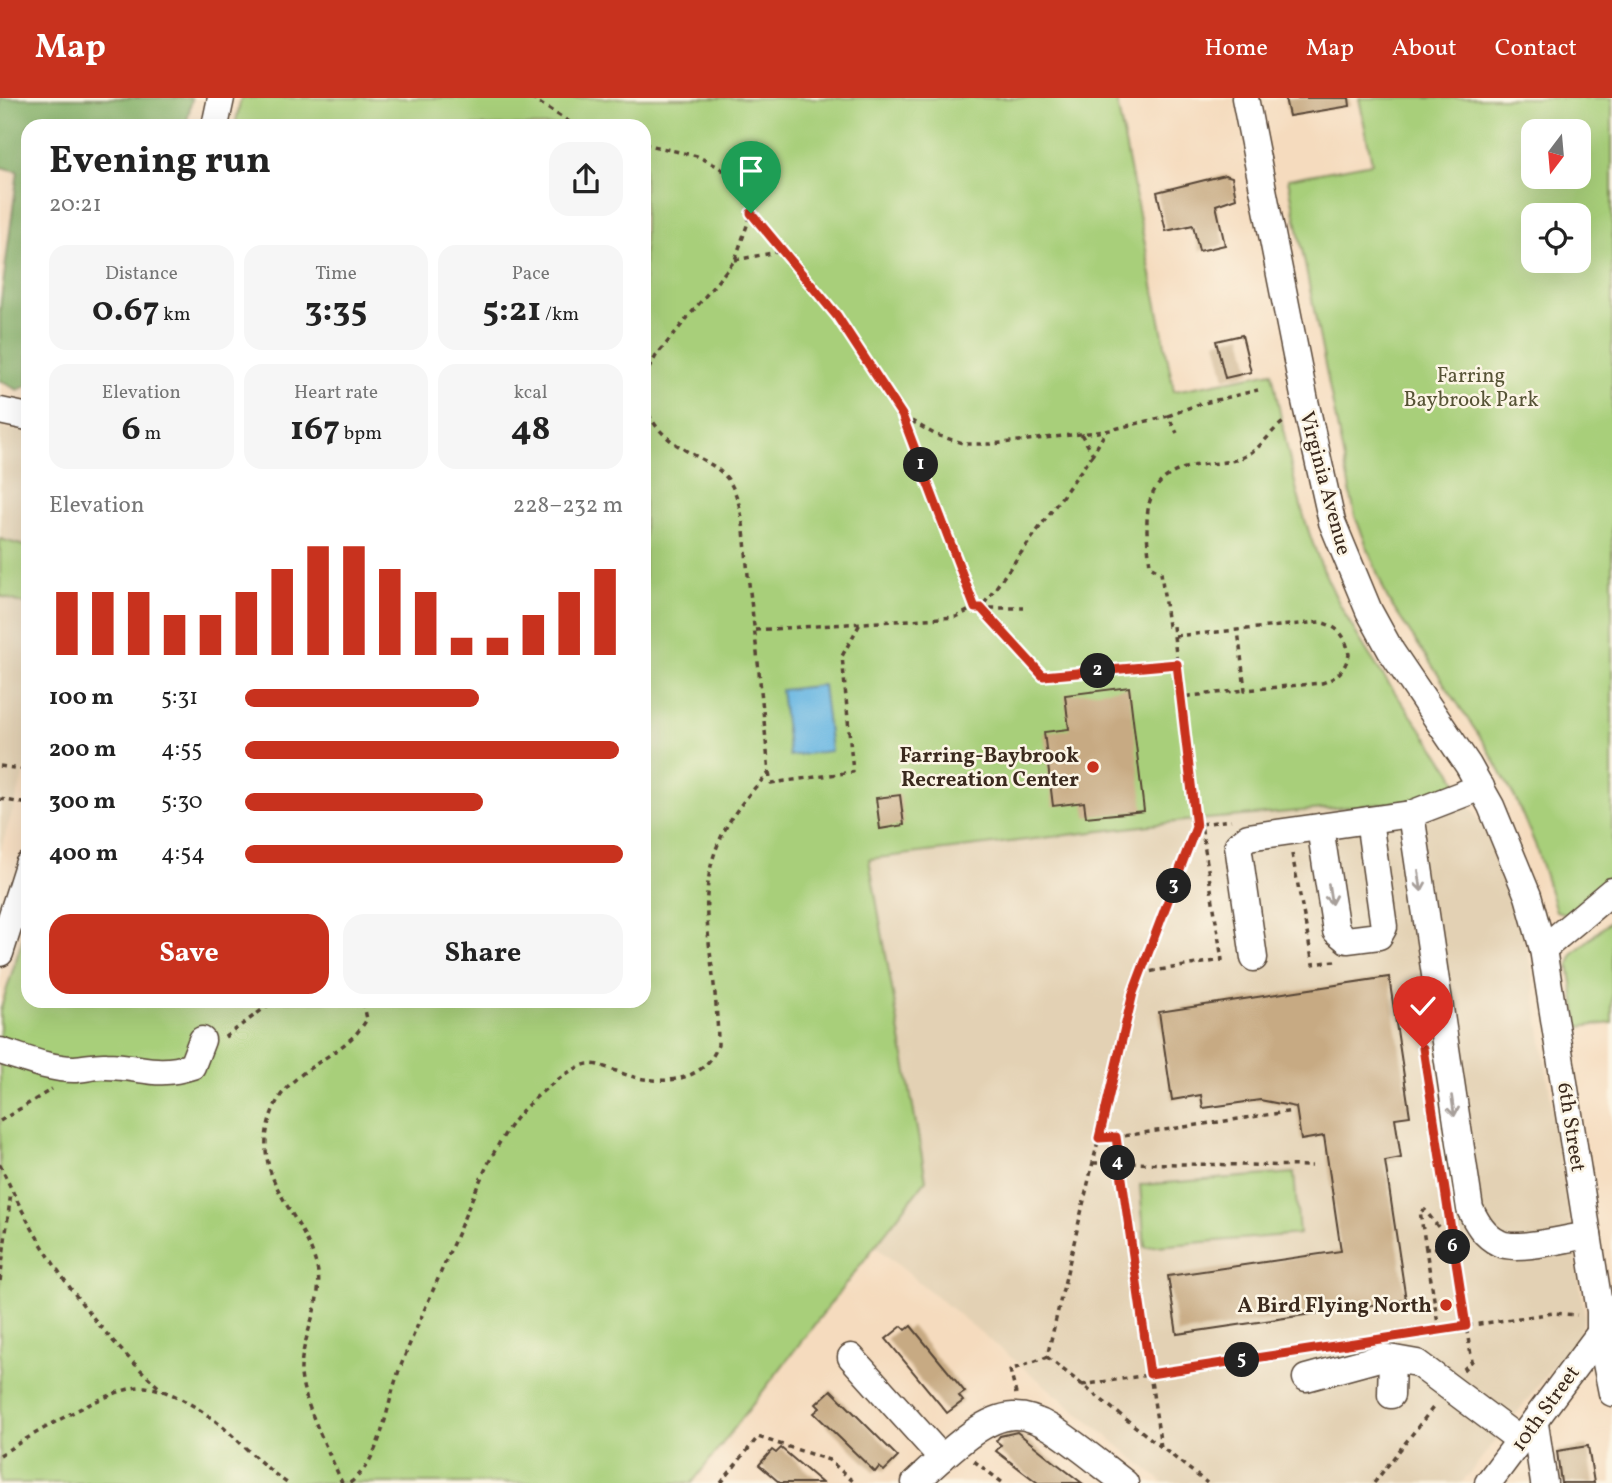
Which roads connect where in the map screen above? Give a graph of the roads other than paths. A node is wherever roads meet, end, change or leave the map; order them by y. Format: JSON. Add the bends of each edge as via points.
{"nodes":[{"id":1,"x":220,"y":98,"type":"edge"},
{"id":2,"x":1245,"y":98,"type":"edge"},
{"id":3,"x":216,"y":119,"type":"edge"},
{"id":4,"x":0,"y":411,"type":"edge"},
{"id":5,"x":21,"y":416,"type":"edge"},
{"id":6,"x":1480,"y":787,"type":"junction"},
{"id":7,"x":1410,"y":814,"type":"junction"},
{"id":8,"x":1369,"y":820,"type":"junction"},
{"id":9,"x":1320,"y":827,"type":"junction"},
{"id":10,"x":21,"y":888,"type":"edge"},
{"id":11,"x":1612,"y":891,"type":"edge"},
{"id":12,"x":1543,"y":950,"type":"junction"},
{"id":13,"x":0,"y":953,"type":"edge"},
{"id":14,"x":1254,"y":958,"type":"dead end"},
{"id":15,"x":202,"y":1040,"type":"road end"},
{"id":16,"x":0,"y":1051,"type":"edge"},
{"id":17,"x":1588,"y":1235,"type":"junction"},
{"id":18,"x":1598,"y":1325,"type":"edge"},
{"id":19,"x":1395,"y":1348,"type":"junction"},
{"id":20,"x":851,"y":1357,"type":"dead end"},
{"id":21,"x":1306,"y":1378,"type":"dead end"},
{"id":22,"x":1612,"y":1393,"type":"edge"},
{"id":23,"x":1391,"y":1395,"type":"dead end"},
{"id":24,"x":1528,"y":1432,"type":"junction"},
{"id":25,"x":949,"y":1452,"type":"junction"},
{"id":26,"x":915,"y":1483,"type":"edge"},
{"id":27,"x":1125,"y":1483,"type":"edge"},
{"id":28,"x":1488,"y":1483,"type":"edge"},
{"id":29,"x":1544,"y":1483,"type":"edge"}],
"edges":[{"from":1,"to":3,"type":"street"},
{"from":2,"to":6,"type":"street","name":"Virginia Avenue","via":[[1332,522],[1385,641]]},
{"from":4,"to":5,"type":"street"},
{"from":6,"to":7,"type":"street"},
{"from":6,"to":12,"type":"street","name":"Virginia Avenue","via":[[1512,851]]},
{"from":7,"to":8,"type":"street"},
{"from":7,"to":17,"type":"street","one_way":true,"via":[[1470,1209],[1481,1229],[1500,1244]]},
{"from":8,"to":9,"type":"street"},
{"from":9,"to":8,"type":"street","one_way":true,"via":[[1336,931],[1346,940],[1379,936],[1384,927]]},
{"from":9,"to":14,"type":"street","via":[[1248,837],[1238,845]]},
{"from":10,"to":13,"type":"street"},
{"from":11,"to":12,"type":"street"},
{"from":12,"to":17,"type":"street","name":"6th Street"},
{"from":15,"to":16,"type":"street","via":[[192,1066],[173,1072],[106,1066],[65,1068]]},
{"from":17,"to":18,"type":"street","name":"6th Street","via":[[1600,1311]]},
{"from":18,"to":22,"type":"street","name":"6th Street"},
{"from":18,"to":24,"type":"street","name":"10th Street"},
{"from":19,"to":21,"type":"street","via":[[1383,1357]]},
{"from":19,"to":23,"type":"street"},
{"from":19,"to":24,"type":"street"},
{"from":20,"to":25,"type":"street"},
{"from":24,"to":28,"type":"street","name":"10th Street"},
{"from":24,"to":29,"type":"street"},
{"from":25,"to":26,"type":"street"},
{"from":25,"to":27,"type":"street","via":[[1016,1403]]}]}
